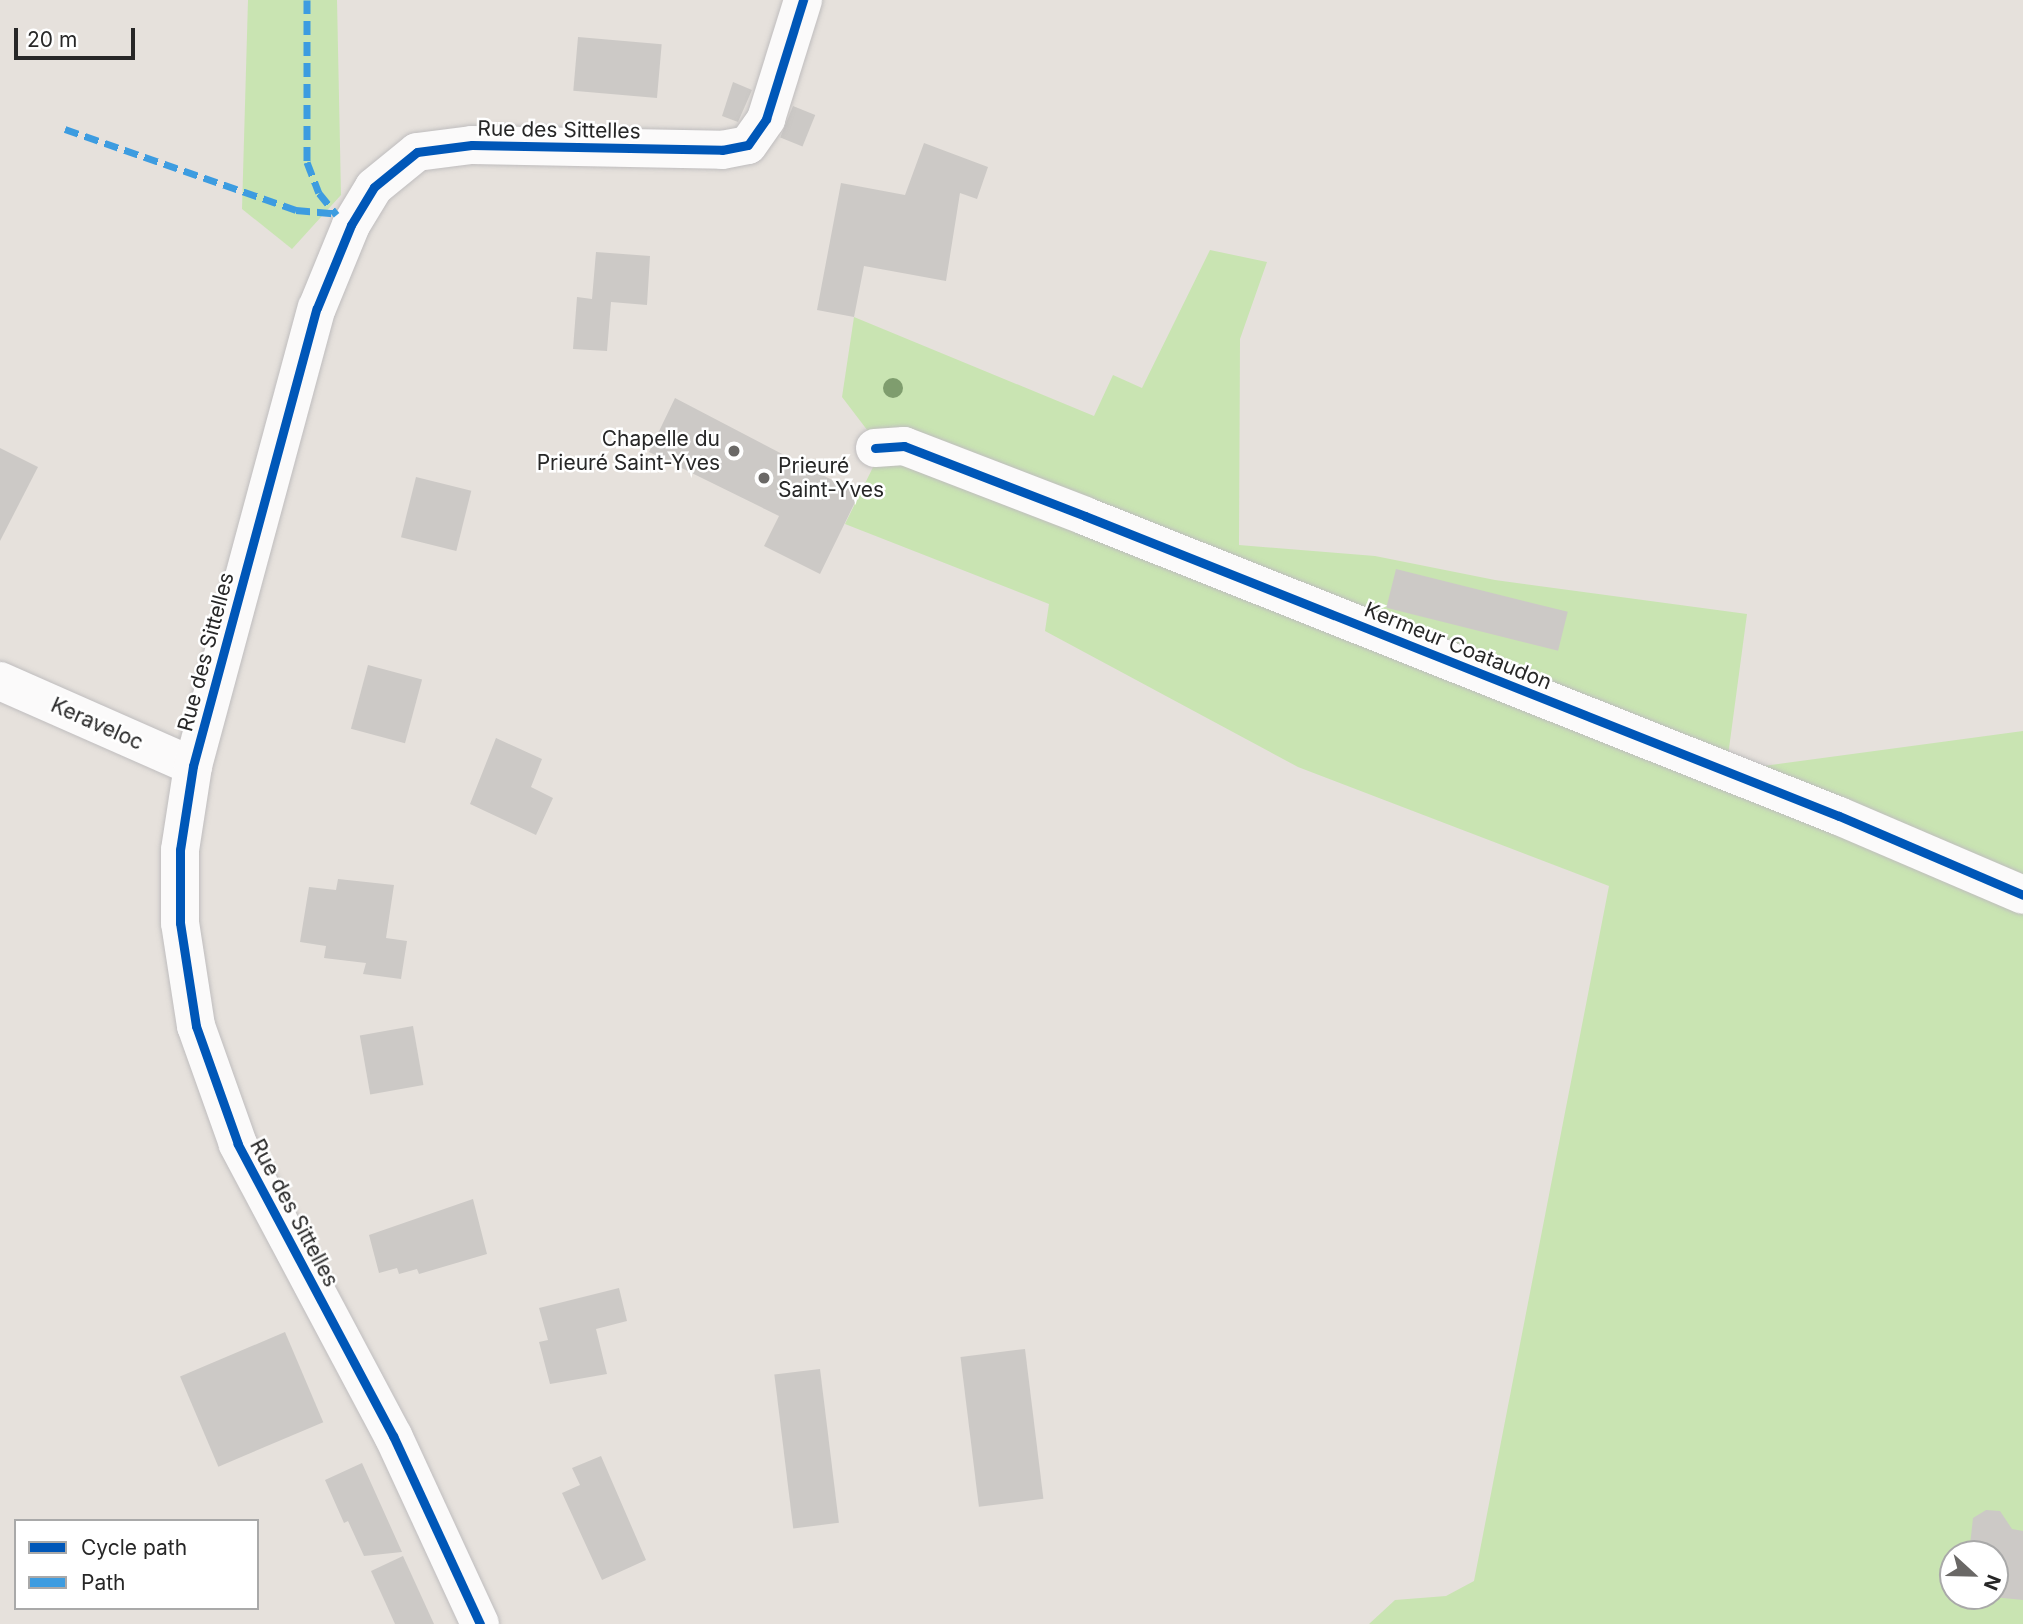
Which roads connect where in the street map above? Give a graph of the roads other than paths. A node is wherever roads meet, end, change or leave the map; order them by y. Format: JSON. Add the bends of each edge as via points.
{"nodes":[{"id":1,"x":803,"y":0,"type":"edge"},
{"id":2,"x":875,"y":449,"type":"dead end"},
{"id":3,"x":0,"y":681,"type":"edge"},
{"id":4,"x":193,"y":766,"type":"junction"},
{"id":5,"x":2023,"y":895,"type":"edge"},
{"id":6,"x":481,"y":1624,"type":"edge"}],
"edges":[{"from":1,"to":4,"type":"street","name":"Rue des Sittelles","via":[[766,119],[748,145],[722,150],[472,145],[416,152],[373,187],[351,225],[317,308]]},
{"from":2,"to":5,"type":"street","name":"Kermeur Coataudon","via":[[904,446],[1072,511],[1839,816]]},
{"from":3,"to":4,"type":"street","name":"Keraveloc"},
{"from":4,"to":6,"type":"street","name":"Rue des Sittelles","via":[[180,850],[180,911],[196,1026],[238,1143],[393,1436]]}]}
